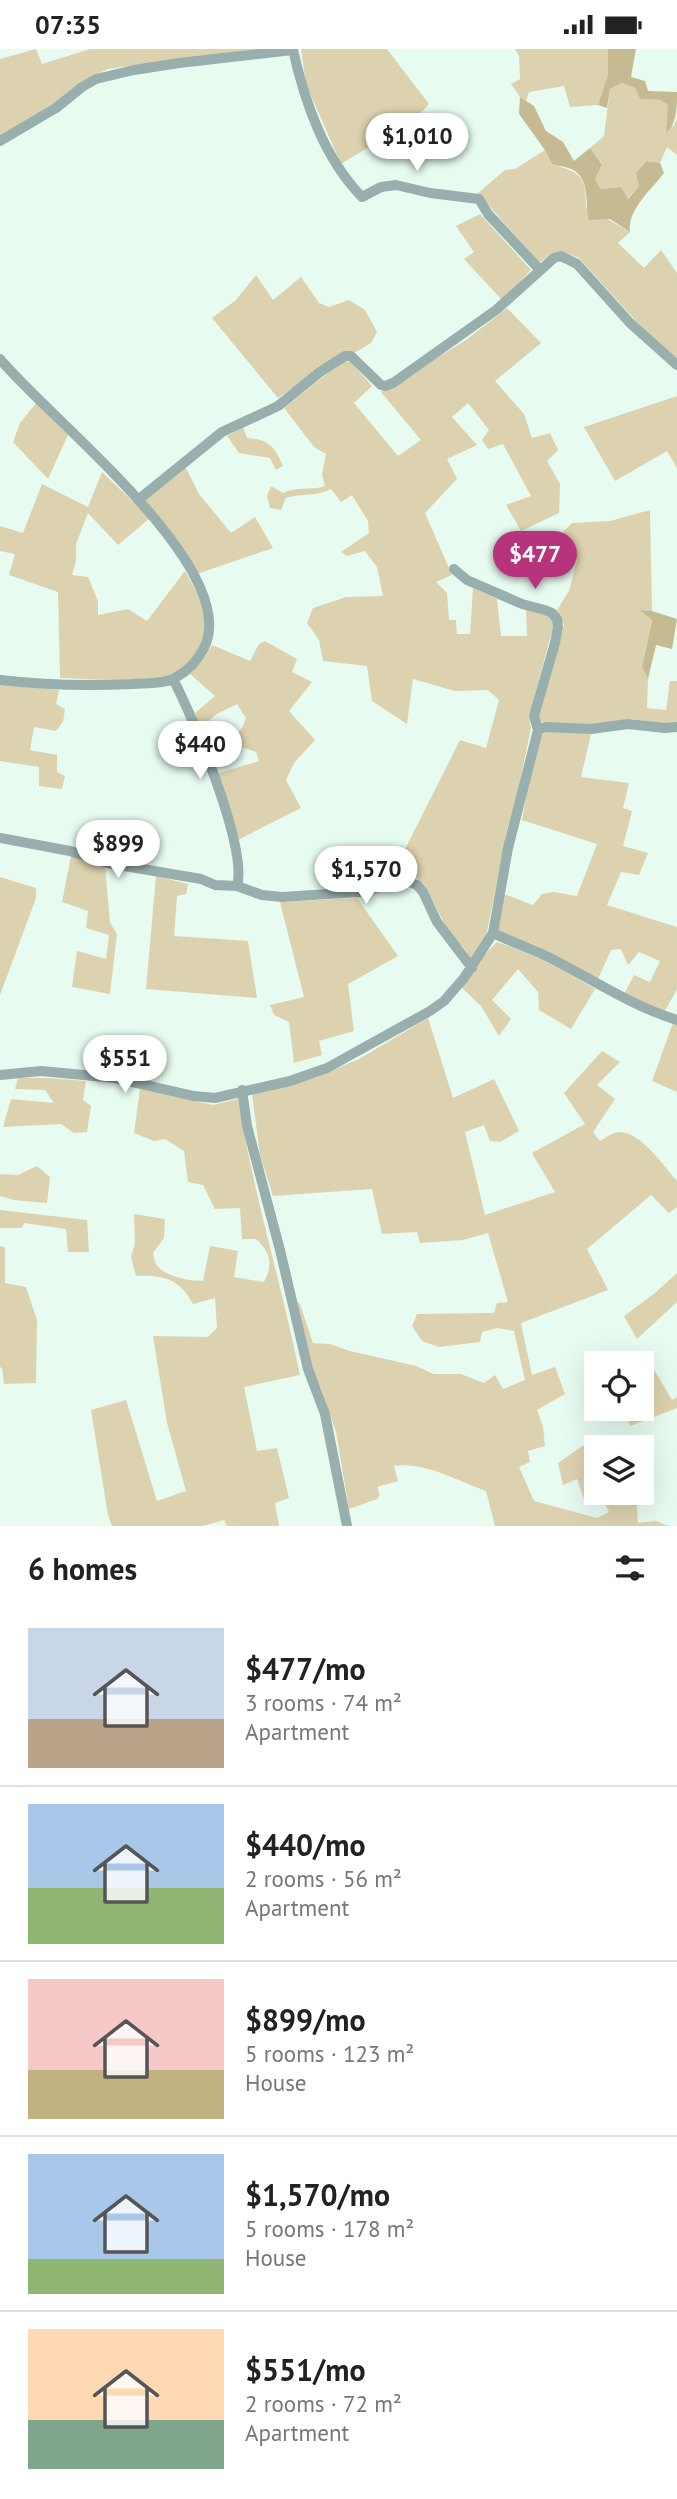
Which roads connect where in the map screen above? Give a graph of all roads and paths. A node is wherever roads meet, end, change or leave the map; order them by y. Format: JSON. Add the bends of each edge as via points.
{"nodes":[{"id":1,"x":0,"y":141,"type":"edge"},
{"id":2,"x":540,"y":270,"type":"junction"},
{"id":3,"x":0,"y":359,"type":"edge"},
{"id":4,"x":677,"y":365,"type":"edge"},
{"id":5,"x":138,"y":499,"type":"junction"},
{"id":6,"x":454,"y":569,"type":"dead end"},
{"id":7,"x":173,"y":679,"type":"junction"},
{"id":8,"x":0,"y":680,"type":"edge"},
{"id":9,"x":677,"y":727,"type":"edge"},
{"id":10,"x":538,"y":730,"type":"junction"},
{"id":11,"x":0,"y":838,"type":"edge"},
{"id":12,"x":237,"y":886,"type":"junction"},
{"id":13,"x":493,"y":933,"type":"junction"},
{"id":14,"x":472,"y":968,"type":"junction"},
{"id":15,"x":677,"y":1020,"type":"edge"},
{"id":16,"x":0,"y":1075,"type":"edge"},
{"id":17,"x":242,"y":1090,"type":"junction"},
{"id":18,"x":347,"y":1526,"type":"edge"}],
"edges":[{"from":1,"to":2,"type":"street","via":[[96,79],[179,63],[293,50],[307,100],[335,165],[362,197],[396,185],[479,199]]},
{"from":2,"to":4,"type":"street","via":[[554,258],[569,259],[636,330]]},
{"from":2,"to":5,"type":"street","via":[[496,310],[388,386],[345,356],[278,405],[222,432]]},
{"from":3,"to":5,"type":"street"},
{"from":5,"to":7,"type":"street","via":[[184,558],[199,584],[211,622],[200,657]]},
{"from":6,"to":10,"type":"street","via":[[467,580],[552,613],[556,619],[555,643],[534,716]]},
{"from":7,"to":8,"type":"street","via":[[84,685]]},
{"from":7,"to":12,"type":"street","via":[[213,772],[233,840],[240,876]]},
{"from":9,"to":10,"type":"street","via":[[628,724]]},
{"from":10,"to":13,"type":"street","via":[[508,848]]},
{"from":11,"to":12,"type":"street"},
{"from":12,"to":14,"type":"street","via":[[262,895],[307,896],[360,892],[411,881],[423,892],[437,922]]},
{"from":13,"to":14,"type":"street"},
{"from":13,"to":15,"type":"street","via":[[537,951],[640,1007]]},
{"from":14,"to":17,"type":"street","via":[[444,1001],[355,1054],[290,1081]]},
{"from":16,"to":17,"type":"street","via":[[41,1071],[115,1077],[206,1098]]},
{"from":17,"to":18,"type":"street","via":[[305,1358],[325,1414]]}]}
